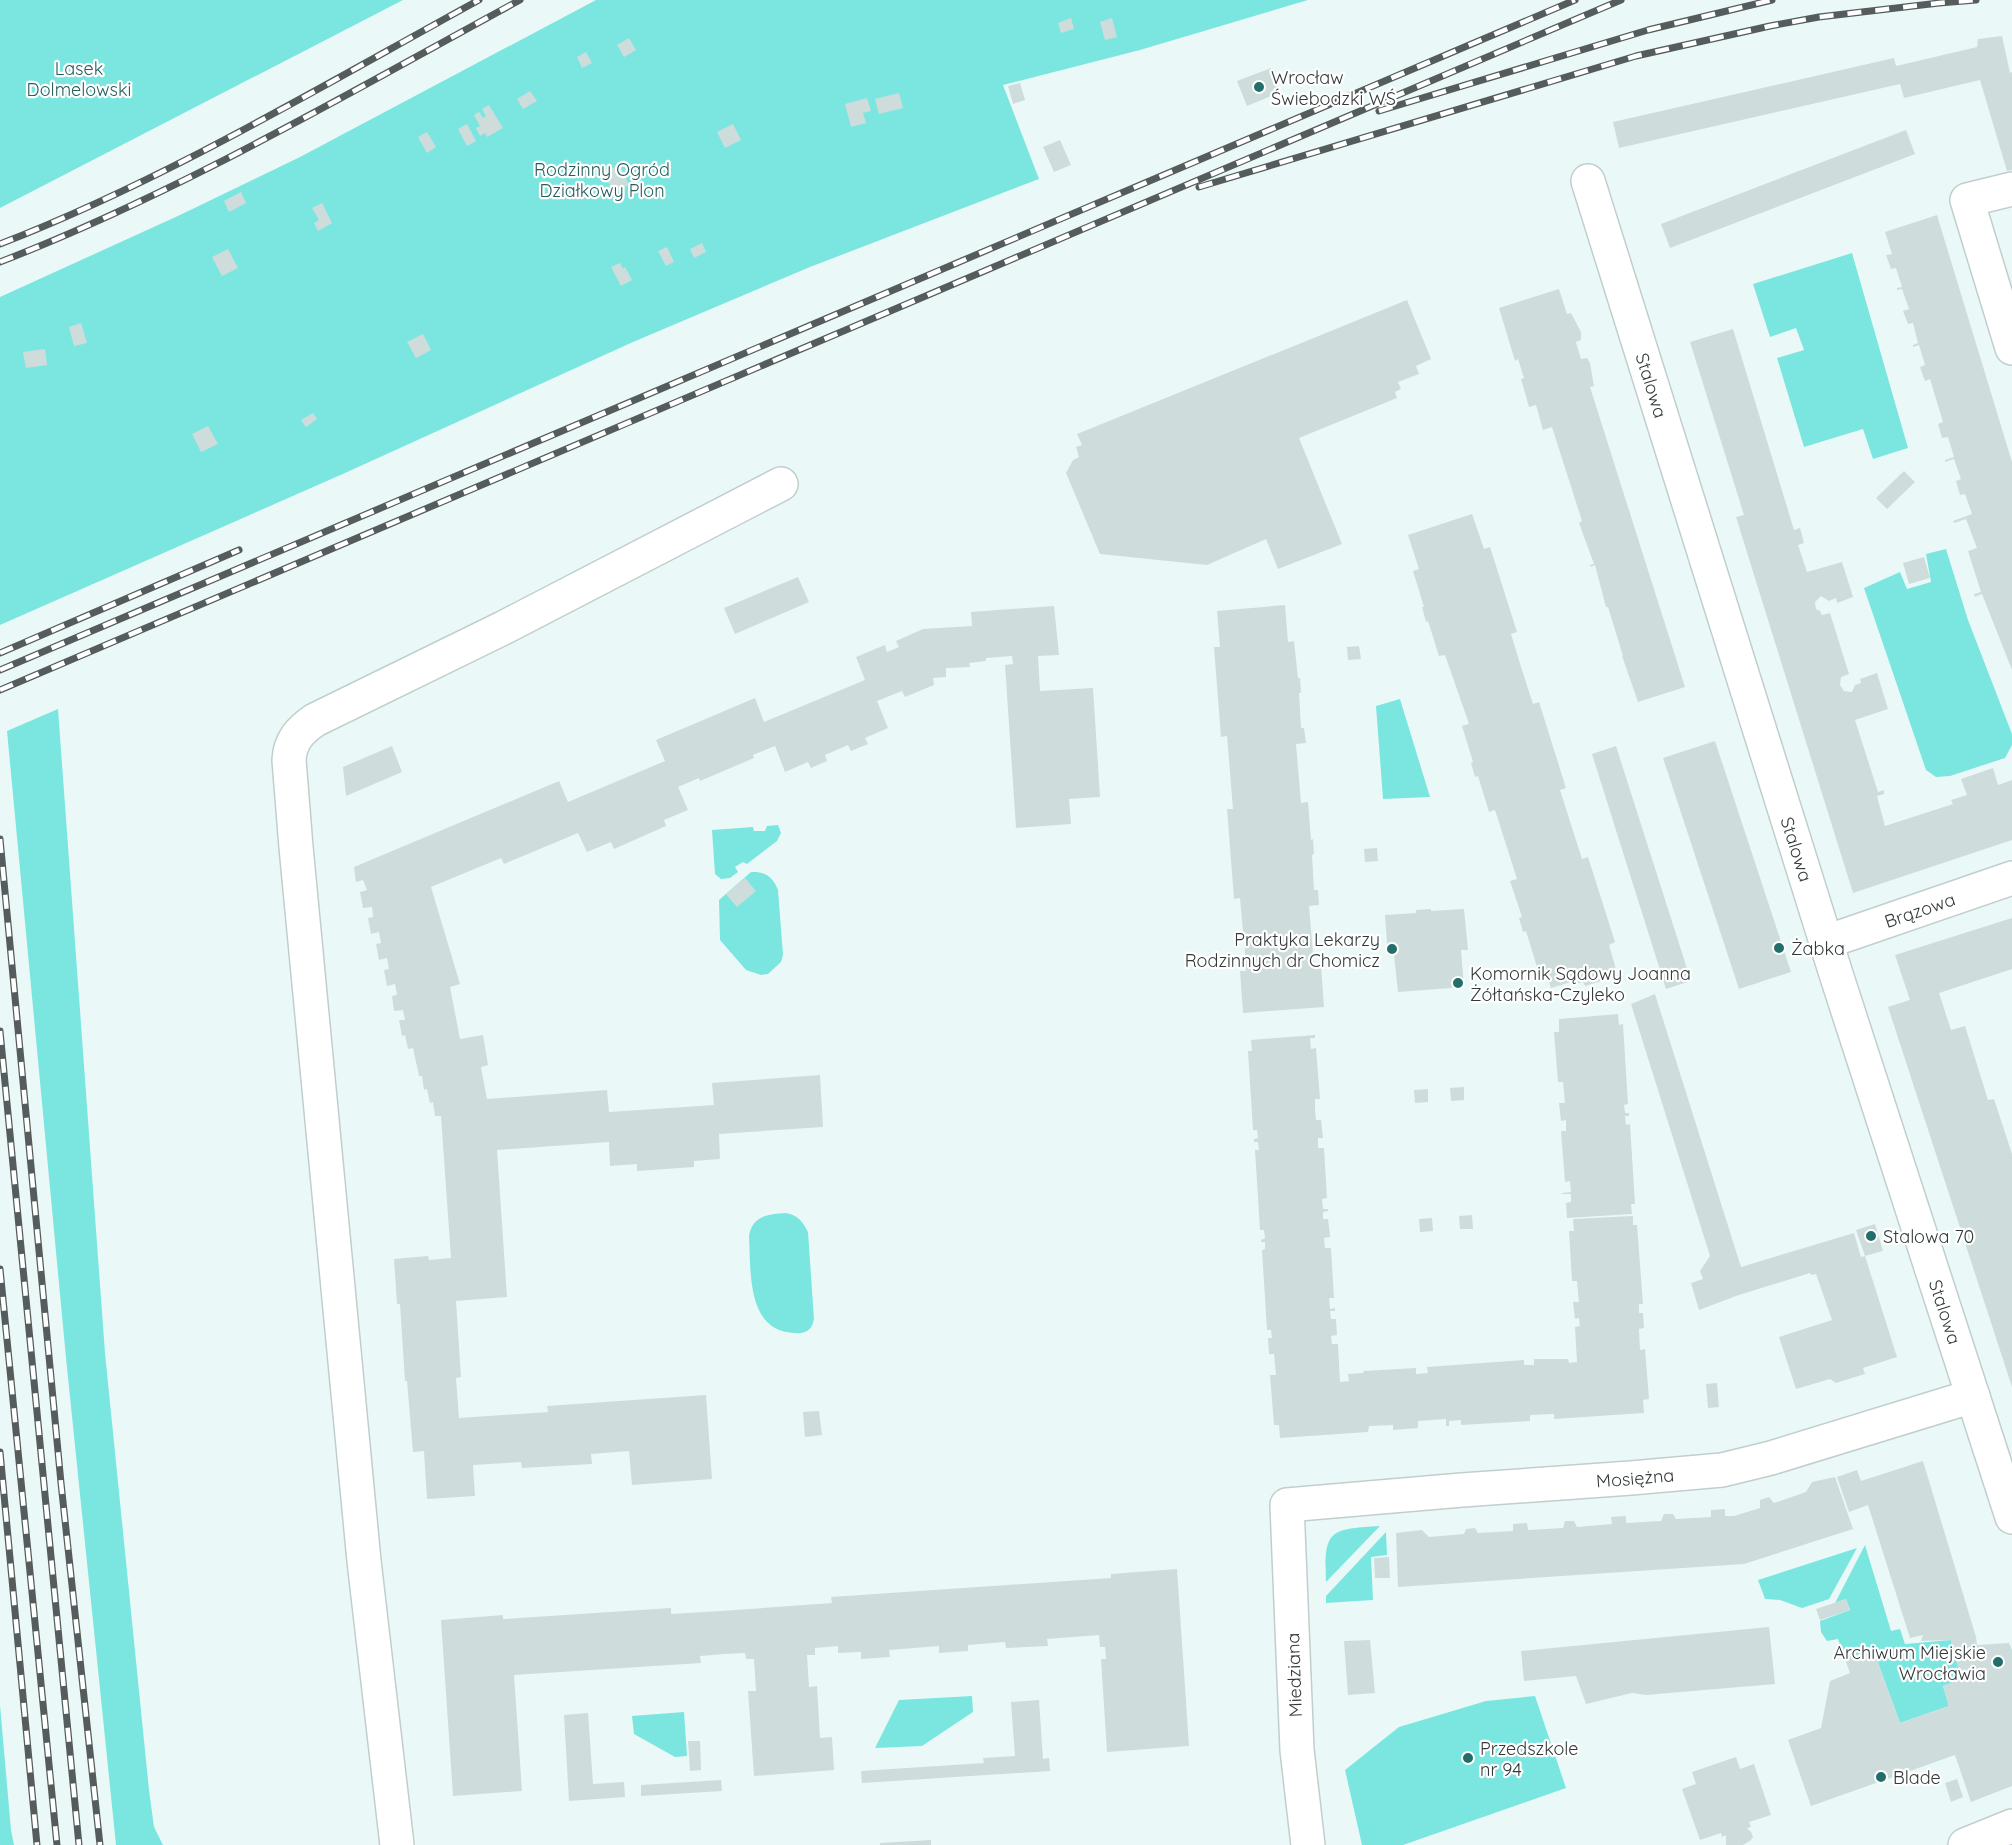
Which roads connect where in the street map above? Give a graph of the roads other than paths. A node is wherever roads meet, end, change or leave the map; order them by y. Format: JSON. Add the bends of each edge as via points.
{"nodes":[{"id":1,"x":1588,"y":181,"type":"dead end"},
{"id":2,"x":2012,"y":189,"type":"edge"},
{"id":3,"x":2012,"y":348,"type":"edge"},
{"id":4,"x":781,"y":484,"type":"dead end"},
{"id":5,"x":2012,"y":878,"type":"edge"},
{"id":6,"x":1826,"y":942,"type":"junction"},
{"id":7,"x":1973,"y":1396,"type":"junction"},
{"id":8,"x":1287,"y":1505,"type":"joint"},
{"id":9,"x":2012,"y":1517,"type":"edge"},
{"id":10,"x":2012,"y":1826,"type":"edge"},
{"id":11,"x":397,"y":1845,"type":"edge"},
{"id":12,"x":1308,"y":1845,"type":"edge"},
{"id":13,"x":1965,"y":1845,"type":"edge"}],
"edges":[{"from":1,"to":6,"type":"street","name":"Stalowa"},
{"from":2,"to":3,"type":"street","via":[[1967,200]]},
{"from":4,"to":11,"type":"street","via":[[315,720],[303,728],[289,750],[363,1549]]},
{"from":5,"to":6,"type":"street","name":"Brązowa"},
{"from":6,"to":7,"type":"street","name":"Stalowa"},
{"from":7,"to":8,"type":"street","name":"Mosiężna","via":[[1722,1470]]},
{"from":7,"to":9,"type":"street","name":"Stalowa"},
{"from":8,"to":12,"type":"street","name":"Miedziana","via":[[1297,1750]]},
{"from":10,"to":13,"type":"street"}]}
